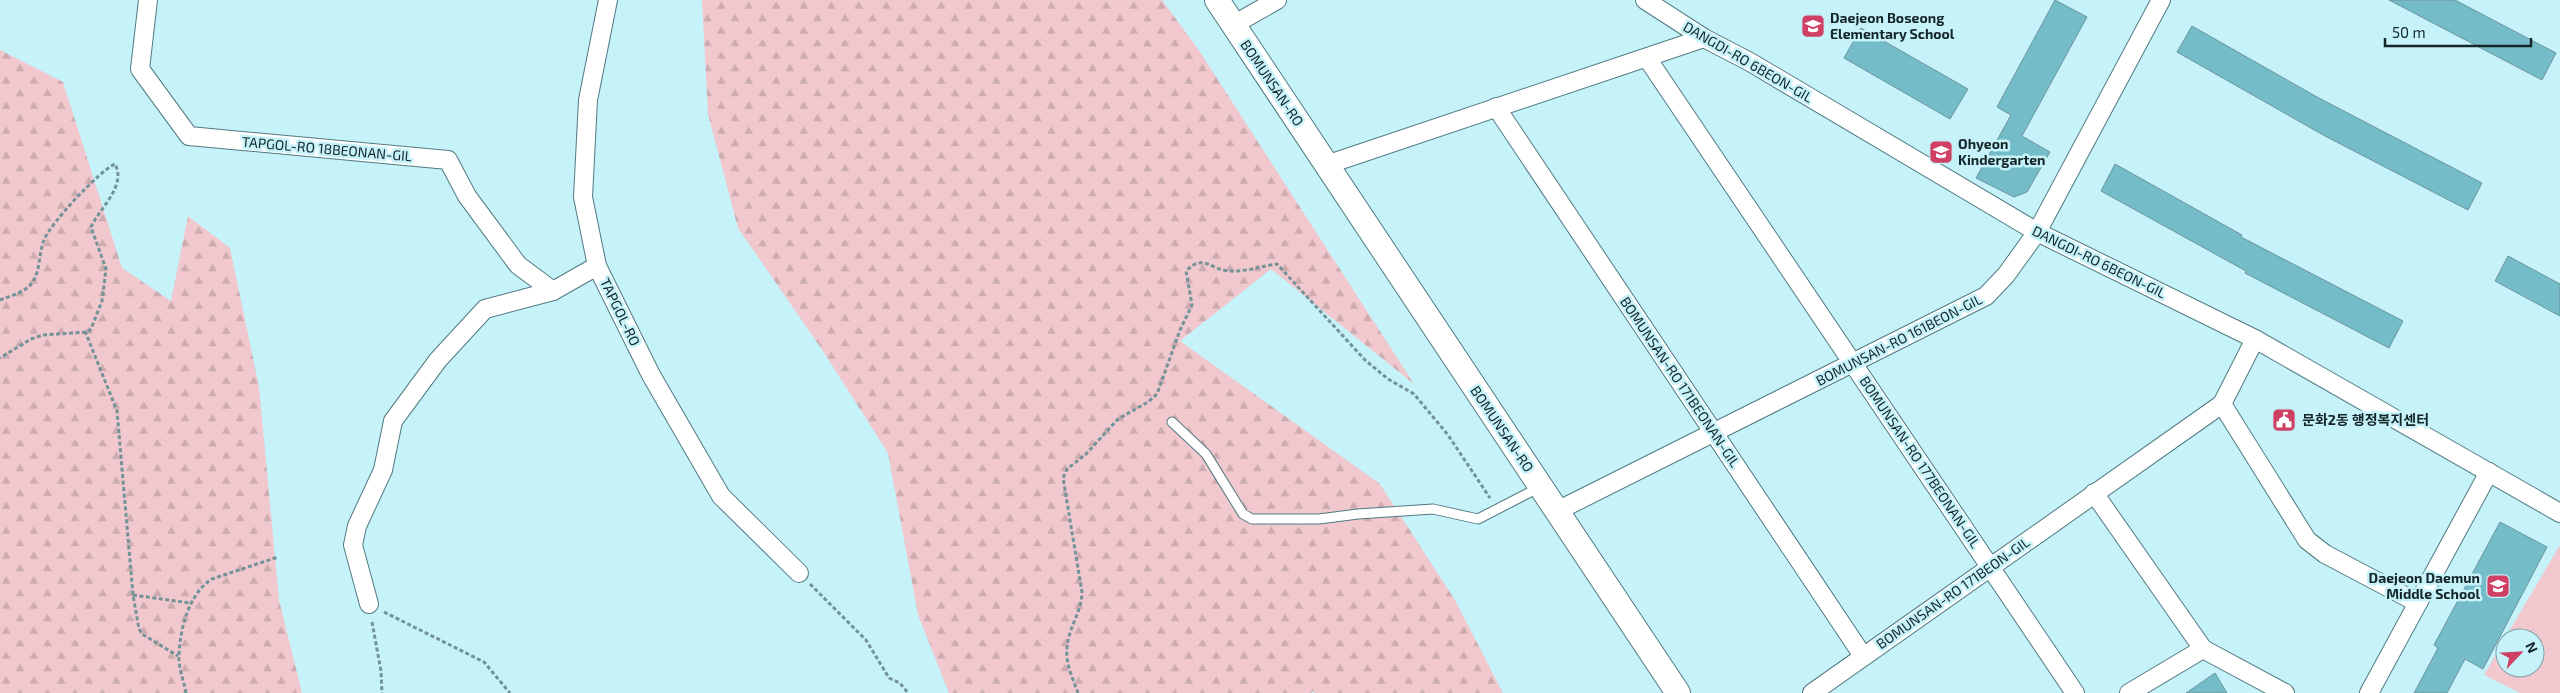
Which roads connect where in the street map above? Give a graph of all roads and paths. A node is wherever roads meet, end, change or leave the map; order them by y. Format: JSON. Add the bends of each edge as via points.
{"nodes":[{"id":1,"x":148,"y":0,"type":"edge"},
{"id":2,"x":608,"y":0,"type":"edge"},
{"id":3,"x":1217,"y":0,"type":"edge"},
{"id":4,"x":1277,"y":0,"type":"edge"},
{"id":5,"x":1645,"y":0,"type":"edge"},
{"id":6,"x":2161,"y":0,"type":"edge"},
{"id":7,"x":1233,"y":25,"type":"junction"},
{"id":8,"x":1704,"y":38,"type":"junction"},
{"id":9,"x":1647,"y":58,"type":"junction"},
{"id":10,"x":1496,"y":107,"type":"junction"},
{"id":11,"x":1326,"y":165,"type":"junction"},
{"id":12,"x":2037,"y":232,"type":"junction"},
{"id":13,"x":597,"y":266,"type":"junction"},
{"id":14,"x":553,"y":291,"type":"junction"},
{"id":15,"x":0,"y":300,"type":"edge"},
{"id":16,"x":84,"y":330,"type":"junction"},
{"id":17,"x":2255,"y":339,"type":"junction"},
{"id":18,"x":0,"y":358,"type":"edge"},
{"id":19,"x":1853,"y":363,"type":"junction"},
{"id":20,"x":2222,"y":404,"type":"junction"},
{"id":21,"x":1172,"y":422,"type":"dead end"},
{"id":22,"x":1714,"y":434,"type":"junction"},
{"id":23,"x":2488,"y":472,"type":"junction"},
{"id":24,"x":1540,"y":486,"type":"junction"},
{"id":25,"x":2094,"y":493,"type":"junction"},
{"id":26,"x":1497,"y":509,"type":"junction"},
{"id":27,"x":1557,"y":511,"type":"junction"},
{"id":28,"x":2560,"y":513,"type":"edge"},
{"id":29,"x":278,"y":557,"type":"dead end"},
{"id":30,"x":1990,"y":567,"type":"junction"},
{"id":31,"x":799,"y":573,"type":"joint"},
{"id":32,"x":133,"y":595,"type":"junction"},
{"id":33,"x":190,"y":603,"type":"junction"},
{"id":34,"x":2418,"y":603,"type":"junction"},
{"id":35,"x":368,"y":604,"type":"junction"},
{"id":36,"x":2202,"y":649,"type":"junction"},
{"id":37,"x":178,"y":656,"type":"junction"},
{"id":38,"x":1863,"y":656,"type":"junction"},
{"id":39,"x":186,"y":693,"type":"edge"},
{"id":40,"x":382,"y":693,"type":"edge"},
{"id":41,"x":510,"y":693,"type":"edge"},
{"id":42,"x":908,"y":693,"type":"edge"},
{"id":43,"x":1078,"y":693,"type":"edge"},
{"id":44,"x":1678,"y":693,"type":"edge"},
{"id":45,"x":1812,"y":693,"type":"edge"},
{"id":46,"x":2075,"y":693,"type":"edge"},
{"id":47,"x":2128,"y":693,"type":"edge"},
{"id":48,"x":2285,"y":693,"type":"edge"},
{"id":49,"x":2369,"y":693,"type":"edge"}],
"edges":[{"from":1,"to":14,"type":"street","name":"TAPGOL-RO 18BEONAN-GIL","via":[[140,69],[189,136],[448,160],[467,196],[518,265]]},
{"from":2,"to":13,"type":"street","name":"TAPGOL-RO","via":[[588,100],[583,197]]},
{"from":3,"to":7,"type":"main road","name":"BOMUNSAN-RO"},
{"from":4,"to":7,"type":"street"},
{"from":5,"to":8,"type":"street","name":"DANGDI-RO 6BEON-GIL"},
{"from":6,"to":12,"type":"street","name":"BOMUNSAN-RO 161BEON-GIL"},
{"from":7,"to":11,"type":"main road","name":"BOMUNSAN-RO"},
{"from":8,"to":9,"type":"street"},
{"from":8,"to":12,"type":"street","name":"DANGDI-RO 6BEON-GIL"},
{"from":9,"to":10,"type":"street"},
{"from":9,"to":19,"type":"street","name":"BOMUNSAN-RO 177BEONAN-GIL"},
{"from":10,"to":11,"type":"street"},
{"from":10,"to":22,"type":"street","name":"BOMUNSAN-RO 171BEONAN-GIL"},
{"from":11,"to":24,"type":"main road","name":"BOMUNSAN-RO"},
{"from":12,"to":17,"type":"street","name":"DANGDI-RO 6BEON-GIL"},
{"from":12,"to":19,"type":"street","name":"BOMUNSAN-RO 161BEON-GIL","via":[[2006,275],[1986,296]]},
{"from":13,"to":14,"type":"street"},
{"from":13,"to":31,"type":"street","name":"TAPGOL-RO","via":[[651,376],[722,496]]},
{"from":14,"to":35,"type":"street","via":[[485,309],[438,360],[393,421],[383,470],[357,526],[353,545]]},
{"from":15,"to":16,"type":"path","via":[[30,285],[36,276],[48,230],[98,177],[115,164],[118,174],[115,188],[91,227],[105,261],[106,277],[97,318],[88,332]]},
{"from":16,"to":18,"type":"path","via":[[31,339]]},
{"from":16,"to":32,"type":"path","via":[[116,411]]},
{"from":17,"to":20,"type":"street","name":"BOMUNSAN-RO 171BEON-GIL"},
{"from":17,"to":23,"type":"street","name":"DANGDI-RO 6BEON-GIL"},
{"from":19,"to":22,"type":"street","name":"BOMUNSAN-RO 161BEON-GIL"},
{"from":19,"to":30,"type":"street","name":"BOMUNSAN-RO 177BEONAN-GIL"},
{"from":20,"to":25,"type":"street","name":"BOMUNSAN-RO 171BEON-GIL"},
{"from":20,"to":34,"type":"street","via":[[2307,540],[2325,554]]},
{"from":21,"to":26,"type":"lane","via":[[1206,454],[1243,514],[1252,519],[1319,519],[1433,509],[1478,519]]},
{"from":22,"to":27,"type":"street","name":"BOMUNSAN-RO 161BEON-GIL"},
{"from":22,"to":38,"type":"street","name":"BOMUNSAN-RO 171BEONAN-GIL"},
{"from":23,"to":28,"type":"street","name":"DANGDI-RO 6BEON-GIL"},
{"from":23,"to":34,"type":"street"},
{"from":24,"to":26,"type":"lane"},
{"from":24,"to":27,"type":"main road","name":"BOMUNSAN-RO"},
{"from":25,"to":30,"type":"street","name":"BOMUNSAN-RO 171BEON-GIL"},
{"from":25,"to":36,"type":"street"},
{"from":26,"to":43,"type":"path","via":[[1448,435],[1414,394],[1365,360],[1278,264],[1229,271],[1203,262],[1194,263],[1186,271],[1192,305],[1157,394],[1118,420],[1067,469],[1063,478],[1082,592],[1066,648]]},
{"from":27,"to":44,"type":"main road","name":"BOMUNSAN-RO"},
{"from":29,"to":33,"type":"path","via":[[212,580]]},
{"from":30,"to":38,"type":"street","name":"BOMUNSAN-RO 171BEON-GIL"},
{"from":30,"to":46,"type":"street","name":"BOMUNSAN-RO 177BEONAN-GIL"},
{"from":31,"to":42,"type":"path","via":[[866,640],[889,678],[900,683]]},
{"from":32,"to":33,"type":"path"},
{"from":32,"to":37,"type":"path","via":[[142,634]]},
{"from":33,"to":37,"type":"path"},
{"from":34,"to":49,"type":"street"},
{"from":35,"to":40,"type":"path"},
{"from":35,"to":41,"type":"path","via":[[484,662]]},
{"from":36,"to":47,"type":"street"},
{"from":36,"to":48,"type":"street"},
{"from":37,"to":39,"type":"path"},
{"from":38,"to":45,"type":"street","name":"BOMUNSAN-RO 171BEON-GIL"}]}
